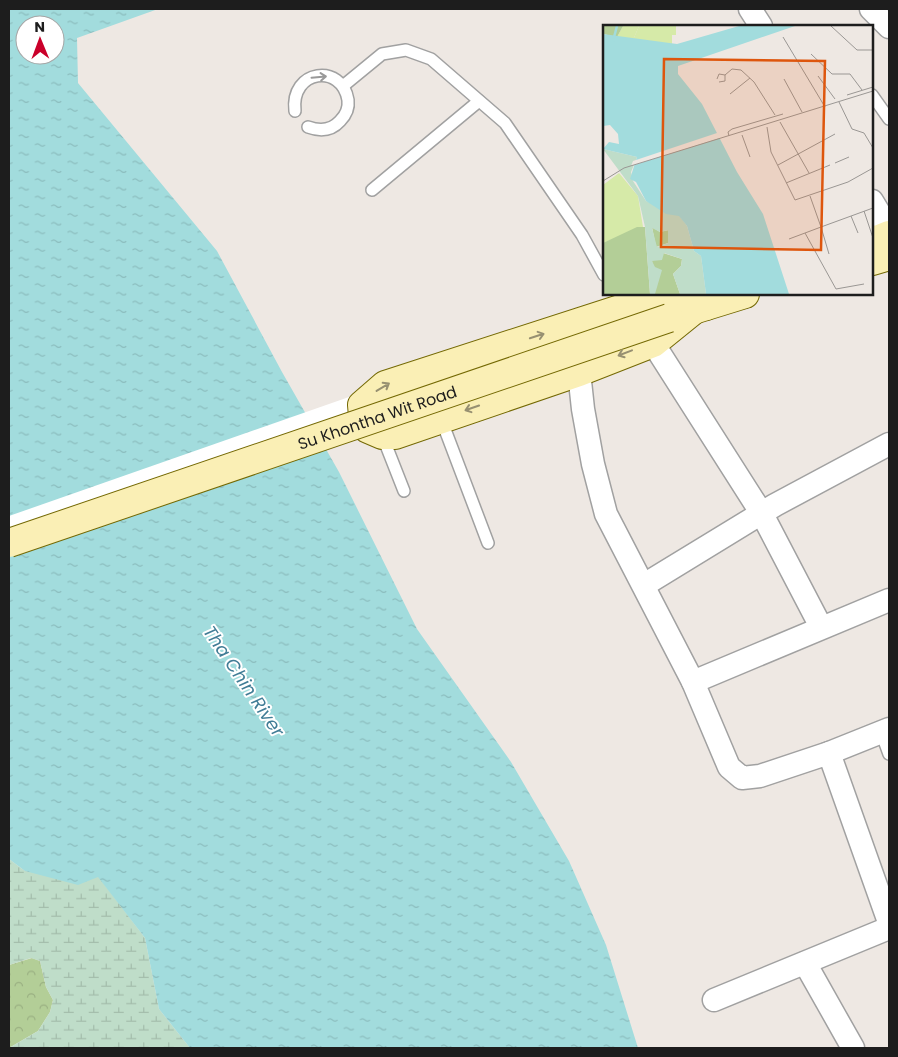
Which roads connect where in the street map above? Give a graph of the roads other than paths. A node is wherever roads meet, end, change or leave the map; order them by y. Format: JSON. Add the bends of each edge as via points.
{"nodes":[{"id":1,"x":750,"y":9,"type":"edge"},
{"id":2,"x":871,"y":9,"type":"edge"},
{"id":3,"x":761,"y":25,"type":"edge"},
{"id":4,"x":889,"y":27,"type":"edge"},
{"id":5,"x":342,"y":86,"type":"junction"},
{"id":6,"x":873,"y":96,"type":"edge"},
{"id":7,"x":479,"y":101,"type":"junction"},
{"id":8,"x":295,"y":111,"type":"dead end"},
{"id":9,"x":889,"y":119,"type":"edge"},
{"id":10,"x":308,"y":127,"type":"dead end"},
{"id":11,"x":372,"y":190,"type":"dead end"},
{"id":12,"x":873,"y":203,"type":"edge"},
{"id":13,"x":889,"y":229,"type":"edge"},
{"id":14,"x":889,"y":235,"type":"edge"},
{"id":15,"x":873,"y":242,"type":"edge"},
{"id":16,"x":889,"y":256,"type":"edge"},
{"id":17,"x":873,"y":261,"type":"edge"},
{"id":18,"x":603,"y":273,"type":"edge"},
{"id":19,"x":743,"y":295,"type":"edge"},
{"id":20,"x":701,"y":308,"type":"junction"},
{"id":21,"x":653,"y":342,"type":"junction"},
{"id":22,"x":579,"y":372,"type":"junction"},
{"id":23,"x":441,"y":419,"type":"junction"},
{"id":24,"x":382,"y":435,"type":"junction"},
{"id":25,"x":889,"y":444,"type":"edge"},
{"id":26,"x":404,"y":491,"type":"dead end"},
{"id":27,"x":762,"y":514,"type":"junction"},
{"id":28,"x":9,"y":543,"type":"edge"},
{"id":29,"x":488,"y":544,"type":"dead end"},
{"id":30,"x":644,"y":585,"type":"junction"},
{"id":31,"x":889,"y":600,"type":"edge"},
{"id":32,"x":821,"y":627,"type":"junction"},
{"id":33,"x":693,"y":682,"type":"junction"},
{"id":34,"x":885,"y":731,"type":"edge"},
{"id":35,"x":829,"y":753,"type":"junction"},
{"id":36,"x":889,"y":754,"type":"edge"},
{"id":37,"x":889,"y":922,"type":"edge"},
{"id":38,"x":889,"y":928,"type":"edge"},
{"id":39,"x":805,"y":962,"type":"junction"},
{"id":40,"x":714,"y":1000,"type":"dead end"},
{"id":41,"x":852,"y":1048,"type":"edge"}],
"edges":[{"from":1,"to":3,"type":"street"},
{"from":2,"to":4,"type":"street"},
{"from":5,"to":7,"type":"lane","via":[[382,54],[406,50],[431,59]]},
{"from":8,"to":5,"type":"lane","one_way":true,"via":[[297,90],[309,78],[328,76]]},
{"from":5,"to":10,"type":"lane","via":[[348,103],[344,118],[326,129]]},
{"from":6,"to":9,"type":"lane"},
{"from":7,"to":11,"type":"lane"},
{"from":7,"to":18,"type":"lane","via":[[505,123],[582,235]]},
{"from":12,"to":13,"type":"street"},
{"from":14,"to":15,"type":"main road"},
{"from":16,"to":17,"type":"main road"},
{"from":19,"to":20,"type":"main road","name":"Su Khontha Wit Road"},
{"from":20,"to":21,"type":"main road"},
{"from":24,"to":20,"type":"main road","one_way":true,"via":[[368,430],[362,405],[385,385],[621,304],[677,300]]},
{"from":20,"to":28,"type":"main road","name":"Su Khontha Wit Road","bridge":true},
{"from":21,"to":22,"type":"main road","one_way":true},
{"from":21,"to":27,"type":"street"},
{"from":22,"to":23,"type":"main road","one_way":true},
{"from":22,"to":30,"type":"street","via":[[593,464],[606,514]]},
{"from":23,"to":24,"type":"main road","via":[[395,435]]},
{"from":23,"to":29,"type":"lane"},
{"from":24,"to":26,"type":"lane"},
{"from":25,"to":27,"type":"street"},
{"from":27,"to":30,"type":"street"},
{"from":27,"to":32,"type":"street"},
{"from":30,"to":33,"type":"street"},
{"from":31,"to":32,"type":"street"},
{"from":32,"to":33,"type":"street"},
{"from":33,"to":35,"type":"street","via":[[729,767],[742,778],[760,776]]},
{"from":34,"to":35,"type":"street"},
{"from":34,"to":36,"type":"lane"},
{"from":35,"to":37,"type":"street"},
{"from":38,"to":39,"type":"street"},
{"from":39,"to":40,"type":"street"},
{"from":39,"to":41,"type":"street"}]}
